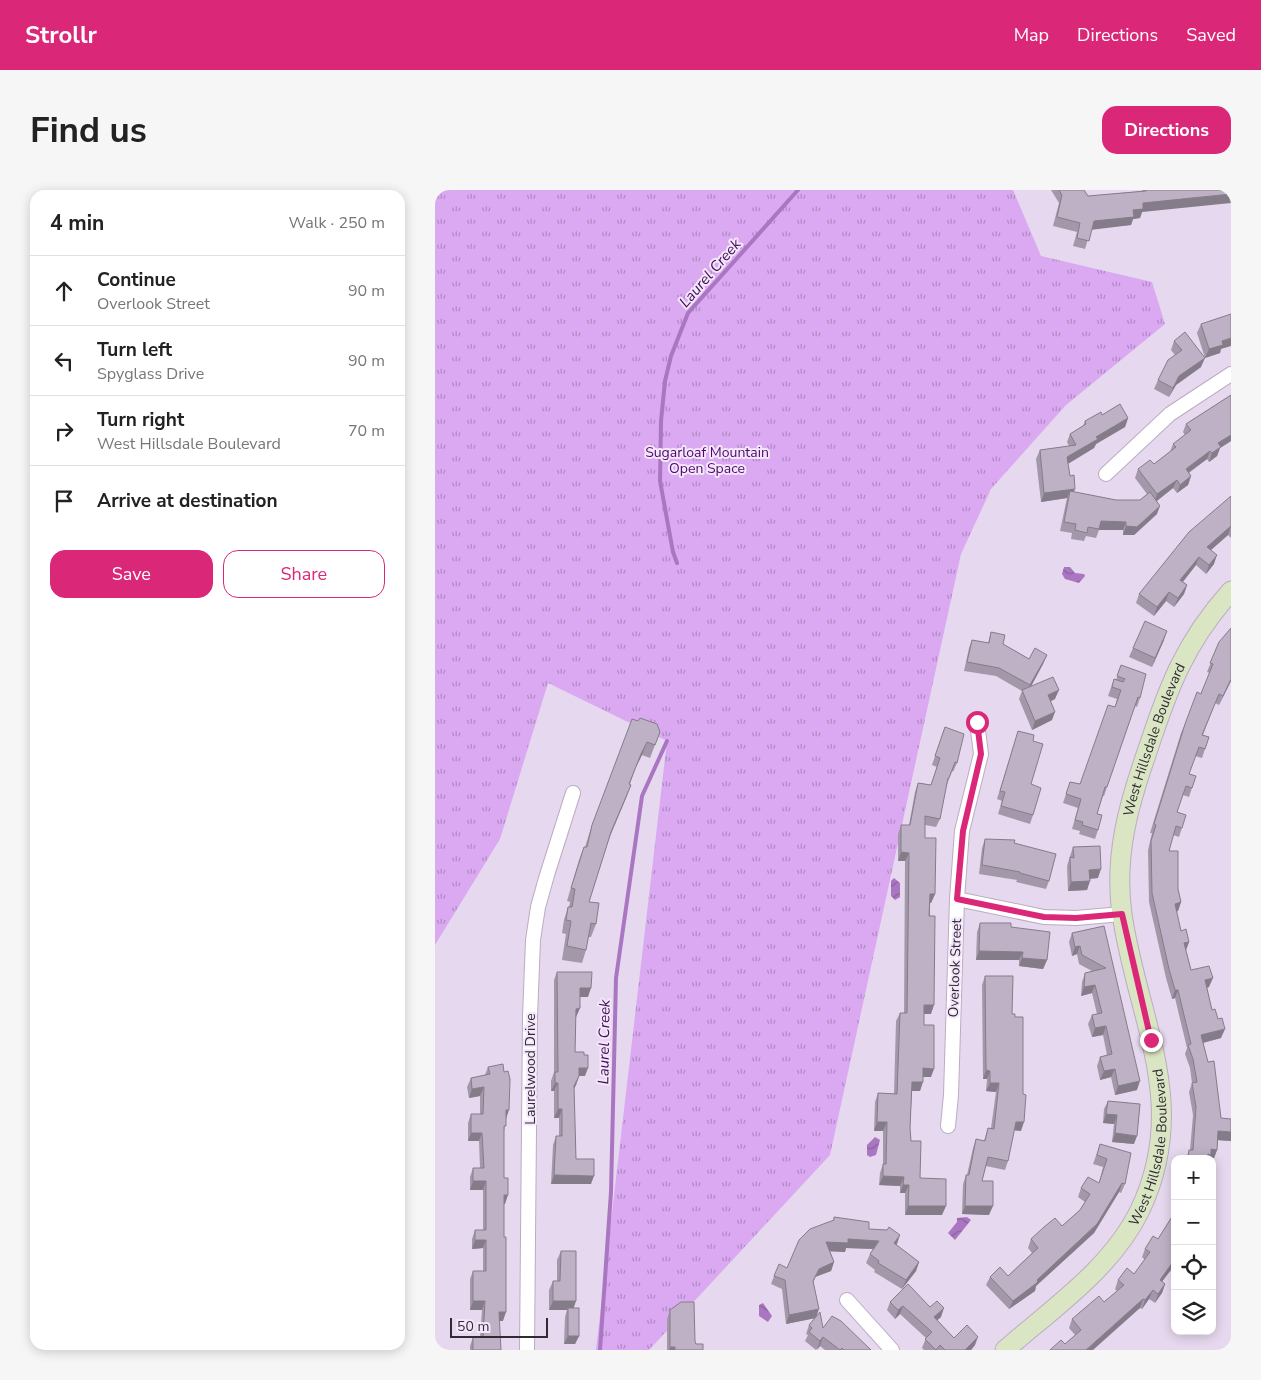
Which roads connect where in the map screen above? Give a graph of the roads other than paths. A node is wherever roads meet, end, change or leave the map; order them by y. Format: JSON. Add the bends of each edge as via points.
{"nodes":[{"id":1,"x":1231,"y":374,"type":"edge"},
{"id":2,"x":1106,"y":474,"type":"dead end"},
{"id":3,"x":1231,"y":591,"type":"edge"},
{"id":4,"x":977,"y":722,"type":"dead end"},
{"id":5,"x":573,"y":793,"type":"dead end"},
{"id":6,"x":957,"y":899,"type":"junction"},
{"id":7,"x":1122,"y":914,"type":"junction"},
{"id":8,"x":948,"y":1126,"type":"dead end"},
{"id":9,"x":847,"y":1300,"type":"dead end"},
{"id":10,"x":527,"y":1350,"type":"edge"},
{"id":11,"x":892,"y":1350,"type":"edge"},
{"id":12,"x":1005,"y":1350,"type":"edge"}],
"edges":[{"from":1,"to":2,"type":"street","via":[[1170,414]]},
{"from":3,"to":7,"type":"main road","name":"West Hillsdale Boulevard","via":[[1186,651],[1167,693],[1132,795],[1122,837],[1119,874]]},
{"from":4,"to":6,"type":"street","name":"Overlook Street","via":[[981,754],[963,831]]},
{"from":5,"to":10,"type":"street","name":"Laurelwood Drive","via":[[545,883],[533,940]]},
{"from":6,"to":7,"type":"street","via":[[1044,917]]},
{"from":6,"to":8,"type":"street","name":"Overlook Street"},
{"from":7,"to":12,"type":"main road","name":"West Hillsdale Boulevard","via":[[1162,1093],[1162,1134],[1154,1174],[1131,1226],[1107,1258]]},
{"from":9,"to":11,"type":"street"}]}
